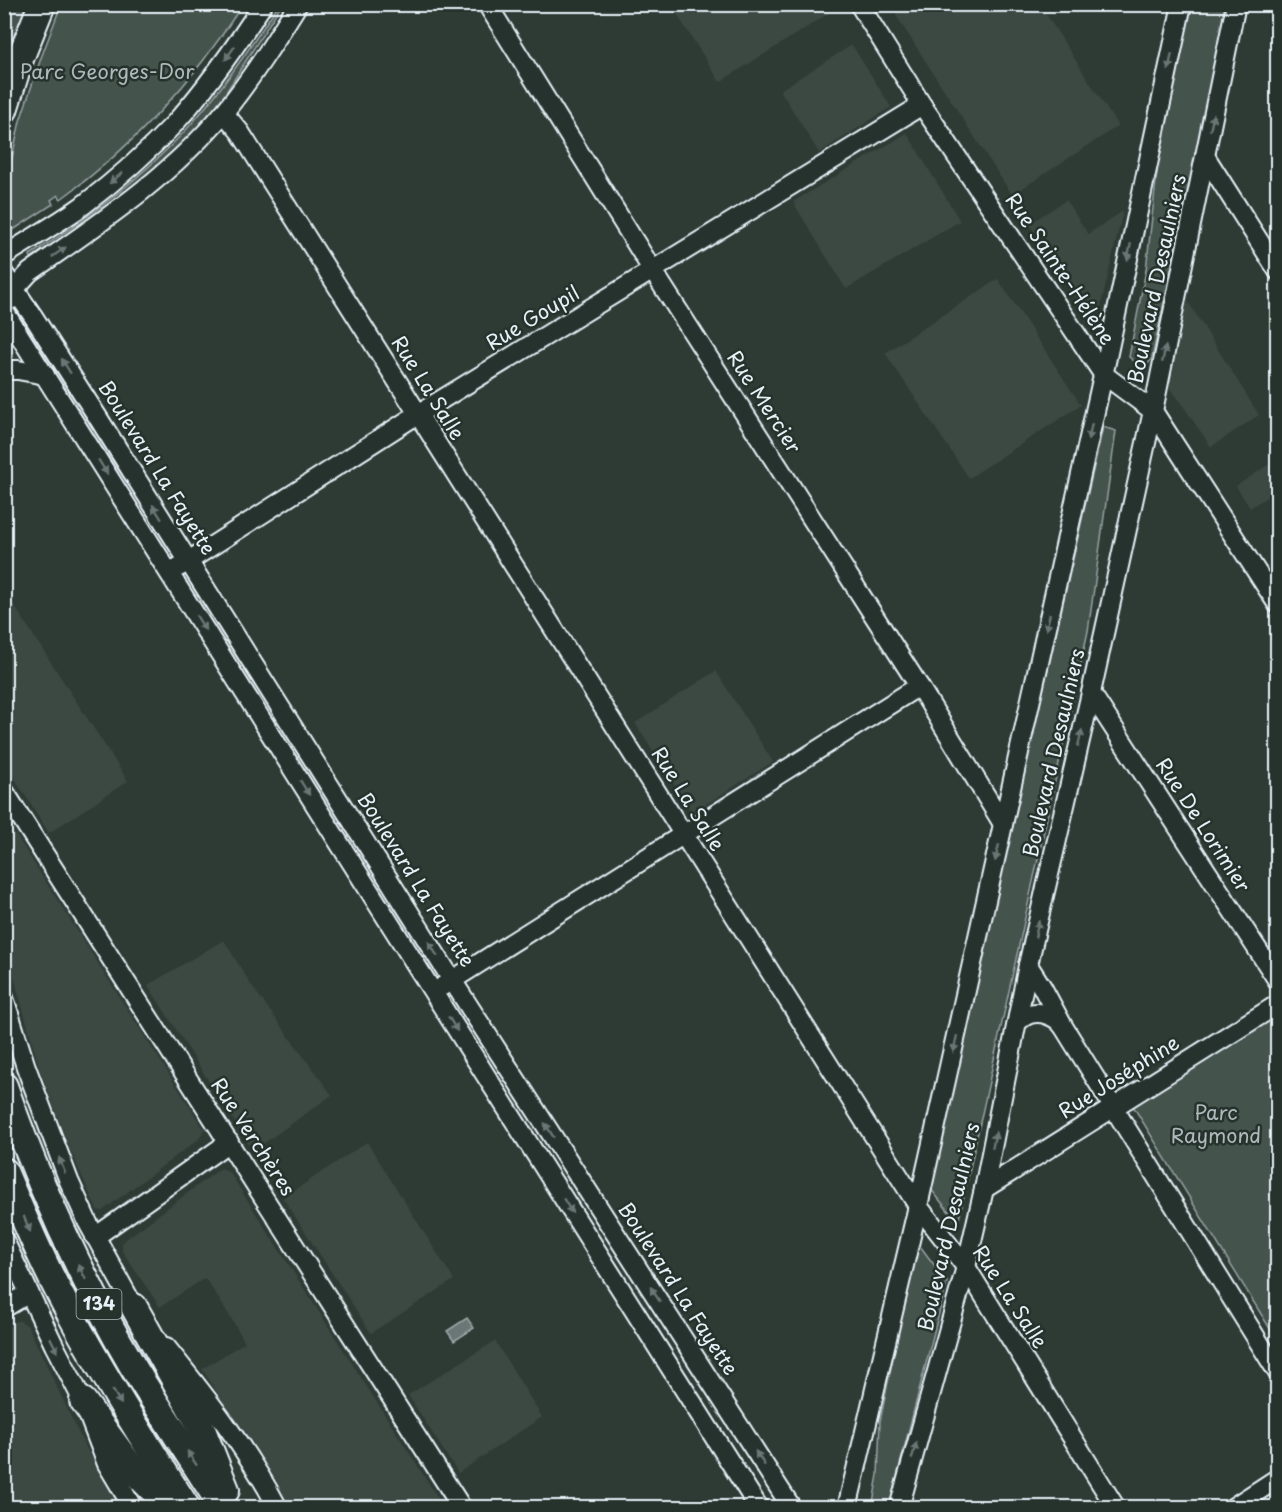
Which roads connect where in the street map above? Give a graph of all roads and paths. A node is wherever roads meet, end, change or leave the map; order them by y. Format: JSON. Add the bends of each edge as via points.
{"nodes":[{"id":1,"x":42,"y":4,"type":"edge"},
{"id":2,"x":262,"y":4,"type":"edge"},
{"id":3,"x":298,"y":4,"type":"edge"},
{"id":4,"x":487,"y":4,"type":"edge"},
{"id":5,"x":860,"y":4,"type":"edge"},
{"id":6,"x":1182,"y":4,"type":"edge"},
{"id":7,"x":1236,"y":4,"type":"edge"},
{"id":8,"x":922,"y":105,"type":"junction"},
{"id":9,"x":4,"y":110,"type":"edge"},
{"id":10,"x":224,"y":113,"type":"junction"},
{"id":11,"x":1205,"y":156,"type":"junction"},
{"id":12,"x":4,"y":256,"type":"edge"},
{"id":13,"x":653,"y":271,"type":"junction"},
{"id":14,"x":1278,"y":271,"type":"edge"},
{"id":15,"x":4,"y":274,"type":"edge"},
{"id":16,"x":16,"y":290,"type":"junction"},
{"id":17,"x":5,"y":314,"type":"edge"},
{"id":18,"x":4,"y":370,"type":"edge"},
{"id":19,"x":1103,"y":374,"type":"junction"},
{"id":20,"x":45,"y":375,"type":"junction"},
{"id":21,"x":1153,"y":411,"type":"junction"},
{"id":22,"x":418,"y":414,"type":"junction"},
{"id":23,"x":188,"y":562,"type":"junction"},
{"id":24,"x":169,"y":573,"type":"junction"},
{"id":25,"x":1278,"y":604,"type":"edge"},
{"id":26,"x":919,"y":686,"type":"junction"},
{"id":27,"x":1090,"y":693,"type":"junction"},
{"id":28,"x":4,"y":791,"type":"edge"},
{"id":29,"x":1003,"y":824,"type":"junction"},
{"id":30,"x":683,"y":834,"type":"junction"},
{"id":31,"x":1028,"y":965,"type":"junction"},
{"id":32,"x":452,"y":980,"type":"junction"},
{"id":33,"x":1278,"y":981,"type":"edge"},
{"id":34,"x":433,"y":992,"type":"junction"},
{"id":35,"x":4,"y":998,"type":"edge"},
{"id":36,"x":1278,"y":1004,"type":"edge"},
{"id":37,"x":1017,"y":1022,"type":"junction"},
{"id":38,"x":1063,"y":1026,"type":"junction"},
{"id":39,"x":4,"y":1086,"type":"edge"},
{"id":40,"x":1113,"y":1107,"type":"junction"},
{"id":41,"x":229,"y":1142,"type":"junction"},
{"id":42,"x":4,"y":1170,"type":"edge"},
{"id":43,"x":984,"y":1189,"type":"junction"},
{"id":44,"x":918,"y":1206,"type":"junction"},
{"id":45,"x":95,"y":1237,"type":"junction"},
{"id":46,"x":4,"y":1240,"type":"edge"},
{"id":47,"x":966,"y":1267,"type":"junction"},
{"id":48,"x":29,"y":1293,"type":"junction"},
{"id":49,"x":134,"y":1307,"type":"junction"},
{"id":50,"x":4,"y":1308,"type":"edge"},
{"id":51,"x":1278,"y":1372,"type":"edge"},
{"id":52,"x":83,"y":1401,"type":"junction"},
{"id":53,"x":1278,"y":1478,"type":"edge"},
{"id":54,"x":846,"y":1506,"type":"edge"},
{"id":55,"x":133,"y":1508,"type":"edge"},
{"id":56,"x":171,"y":1508,"type":"edge"},
{"id":57,"x":187,"y":1508,"type":"edge"},
{"id":58,"x":223,"y":1508,"type":"edge"},
{"id":59,"x":233,"y":1508,"type":"edge"},
{"id":60,"x":278,"y":1508,"type":"edge"},
{"id":61,"x":462,"y":1508,"type":"edge"},
{"id":62,"x":759,"y":1508,"type":"edge"},
{"id":63,"x":792,"y":1508,"type":"edge"},
{"id":64,"x":899,"y":1508,"type":"edge"},
{"id":65,"x":1116,"y":1508,"type":"edge"},
{"id":66,"x":1232,"y":1508,"type":"edge"}],
"edges":[{"from":1,"to":9,"type":"highway"},
{"from":2,"to":12,"type":"street","one_way":true,"via":[[211,80],[158,141],[89,200]]},
{"from":3,"to":10,"type":"street"},
{"from":4,"to":13,"type":"street","name":"Rue Mercier"},
{"from":5,"to":8,"type":"street","name":"Rue Sainte-Hélène"},
{"from":6,"to":19,"type":"street","name":"Boulevard Desaulniers","one_way":true},
{"from":11,"to":7,"type":"street","name":"Boulevard Desaulniers","one_way":true},
{"from":8,"to":13,"type":"street","name":"Rue Goupil"},
{"from":8,"to":19,"type":"street","name":"Rue Sainte-Hélène"},
{"from":16,"to":10,"type":"street","one_way":true,"via":[[30,272],[152,183]]},
{"from":10,"to":22,"type":"street","name":"Rue La Salle","via":[[240,132]]},
{"from":11,"to":14,"type":"street"},
{"from":21,"to":11,"type":"street","name":"Boulevard Desaulniers","one_way":true},
{"from":13,"to":22,"type":"street","name":"Rue Goupil"},
{"from":13,"to":26,"type":"street","name":"Rue Mercier"},
{"from":15,"to":16,"type":"street","name":"Boulevard La Fayette"},
{"from":16,"to":17,"type":"street"},
{"from":23,"to":16,"type":"street","name":"Boulevard La Fayette","one_way":true},
{"from":17,"to":20,"type":"street"},
{"from":18,"to":20,"type":"street"},
{"from":19,"to":21,"type":"street","name":"Rue Sainte-Hélène"},
{"from":19,"to":29,"type":"street","name":"Boulevard Desaulniers","one_way":true},
{"from":20,"to":24,"type":"street","one_way":true},
{"from":21,"to":25,"type":"street","name":"Rue Sainte-Hélène"},
{"from":21,"to":27,"type":"street","name":"Boulevard Desaulniers"},
{"from":22,"to":23,"type":"street","name":"Rue Goupil"},
{"from":22,"to":30,"type":"street","name":"Rue La Salle"},
{"from":23,"to":24,"type":"street","name":"Rue Goupil"},
{"from":32,"to":23,"type":"street","name":"Boulevard La Fayette","one_way":true},
{"from":24,"to":34,"type":"street","one_way":true},
{"from":26,"to":29,"type":"street","name":"Rue Mercier"},
{"from":26,"to":30,"type":"street"},
{"from":31,"to":27,"type":"street","name":"Boulevard Desaulniers","one_way":true},
{"from":27,"to":33,"type":"street","name":"Rue De Lorimier"},
{"from":28,"to":41,"type":"street","name":"Rue Verchères"},
{"from":29,"to":44,"type":"street","name":"Boulevard Desaulniers","one_way":true},
{"from":30,"to":32,"type":"street"},
{"from":30,"to":44,"type":"street","name":"Rue La Salle"},
{"from":31,"to":37,"type":"street","name":"Boulevard Desaulniers"},
{"from":31,"to":38,"type":"street"},
{"from":32,"to":34,"type":"street"},
{"from":63,"to":32,"type":"street","name":"Boulevard La Fayette","one_way":true},
{"from":34,"to":62,"type":"street","one_way":true},
{"from":45,"to":35,"type":"street","one_way":true,"via":[[46,1124]]},
{"from":36,"to":40,"type":"street","name":"Rue Joséphine"},
{"from":37,"to":38,"type":"street","via":[[1030,1014],[1045,1014]]},
{"from":43,"to":37,"type":"street","name":"Boulevard Desaulniers","one_way":true},
{"from":38,"to":40,"type":"street"},
{"from":58,"to":39,"type":"highway","number":"134","one_way":true,"via":[[133,1365],[82,1272],[38,1176]]},
{"from":40,"to":43,"type":"street","name":"Rue Joséphine"},
{"from":40,"to":51,"type":"street"},
{"from":41,"to":45,"type":"street"},
{"from":41,"to":61,"type":"street","name":"Rue Verchères"},
{"from":42,"to":57,"type":"highway","number":"134","one_way":true,"via":[[79,1331]]},
{"from":43,"to":47,"type":"street","name":"Boulevard Desaulniers"},
{"from":44,"to":47,"type":"street","name":"Rue La Salle"},
{"from":44,"to":54,"type":"street","name":"Boulevard Desaulniers"},
{"from":45,"to":49,"type":"street"},
{"from":46,"to":48,"type":"street"},
{"from":64,"to":47,"type":"street","name":"Boulevard Desaulniers","one_way":true},
{"from":47,"to":65,"type":"street","name":"Rue La Salle"},
{"from":48,"to":50,"type":"street"},
{"from":48,"to":52,"type":"street","one_way":true},
{"from":49,"to":59,"type":"highway","via":[[201,1427]]},
{"from":49,"to":60,"type":"street","via":[[213,1406]]},
{"from":52,"to":55,"type":"street","via":[[107,1464]]},
{"from":52,"to":56,"type":"highway","via":[[134,1471]]},
{"from":53,"to":66,"type":"street"}]}
